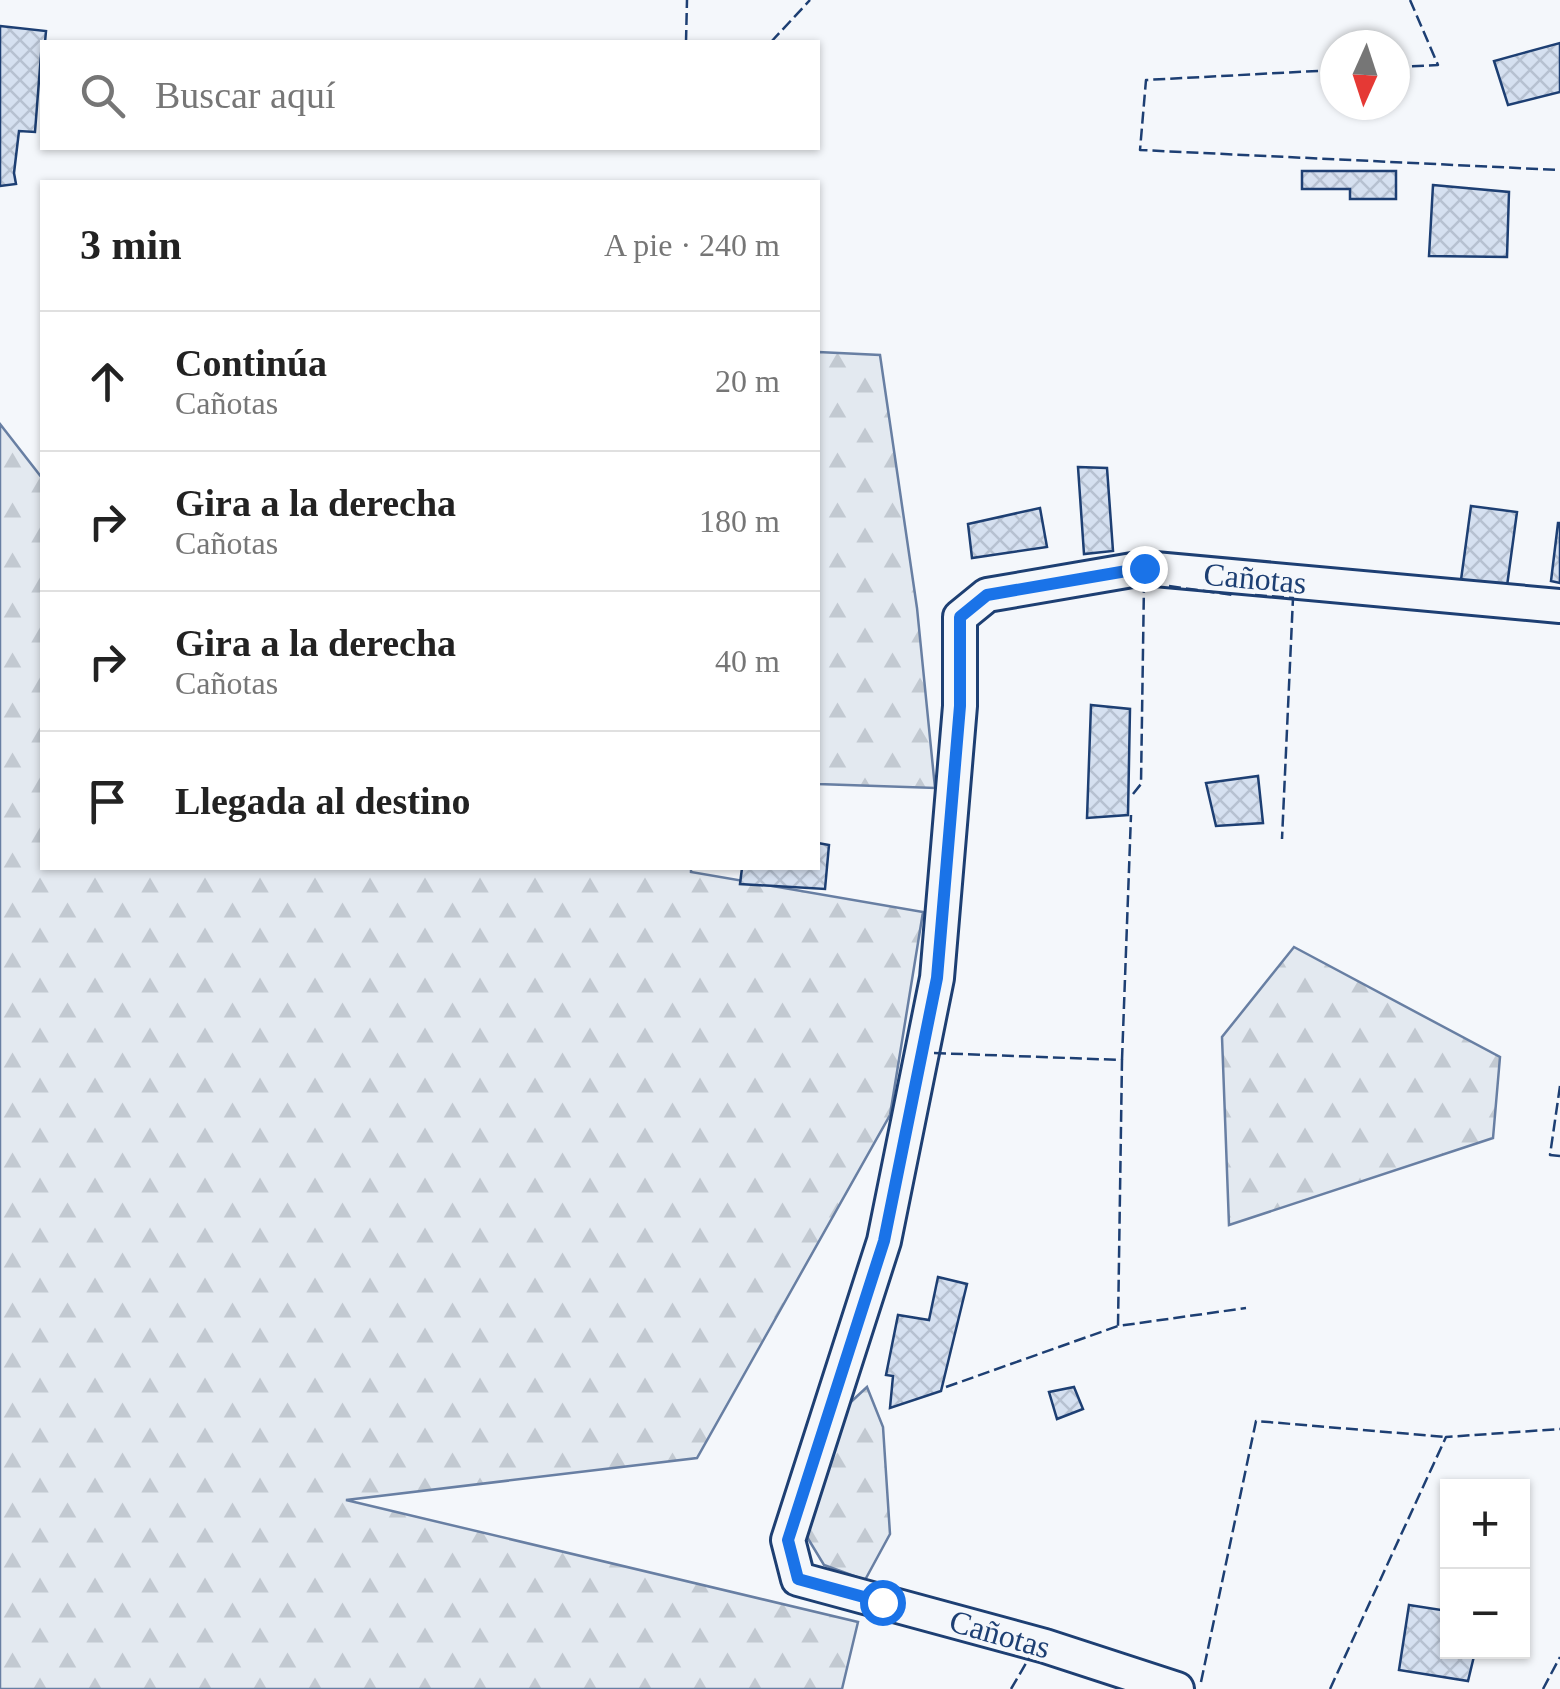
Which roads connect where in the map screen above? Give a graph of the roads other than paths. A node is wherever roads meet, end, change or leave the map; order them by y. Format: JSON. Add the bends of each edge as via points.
{"nodes":[{"id":1,"x":1560,"y":606,"type":"edge"},
{"id":2,"x":1177,"y":1689,"type":"edge"}],
"edges":[{"from":1,"to":2,"type":"street","name":"Cañotas","via":[[1144,568],[987,595],[960,617],[960,706],[937,978],[884,1241],[788,1540],[798,1579]]}]}
